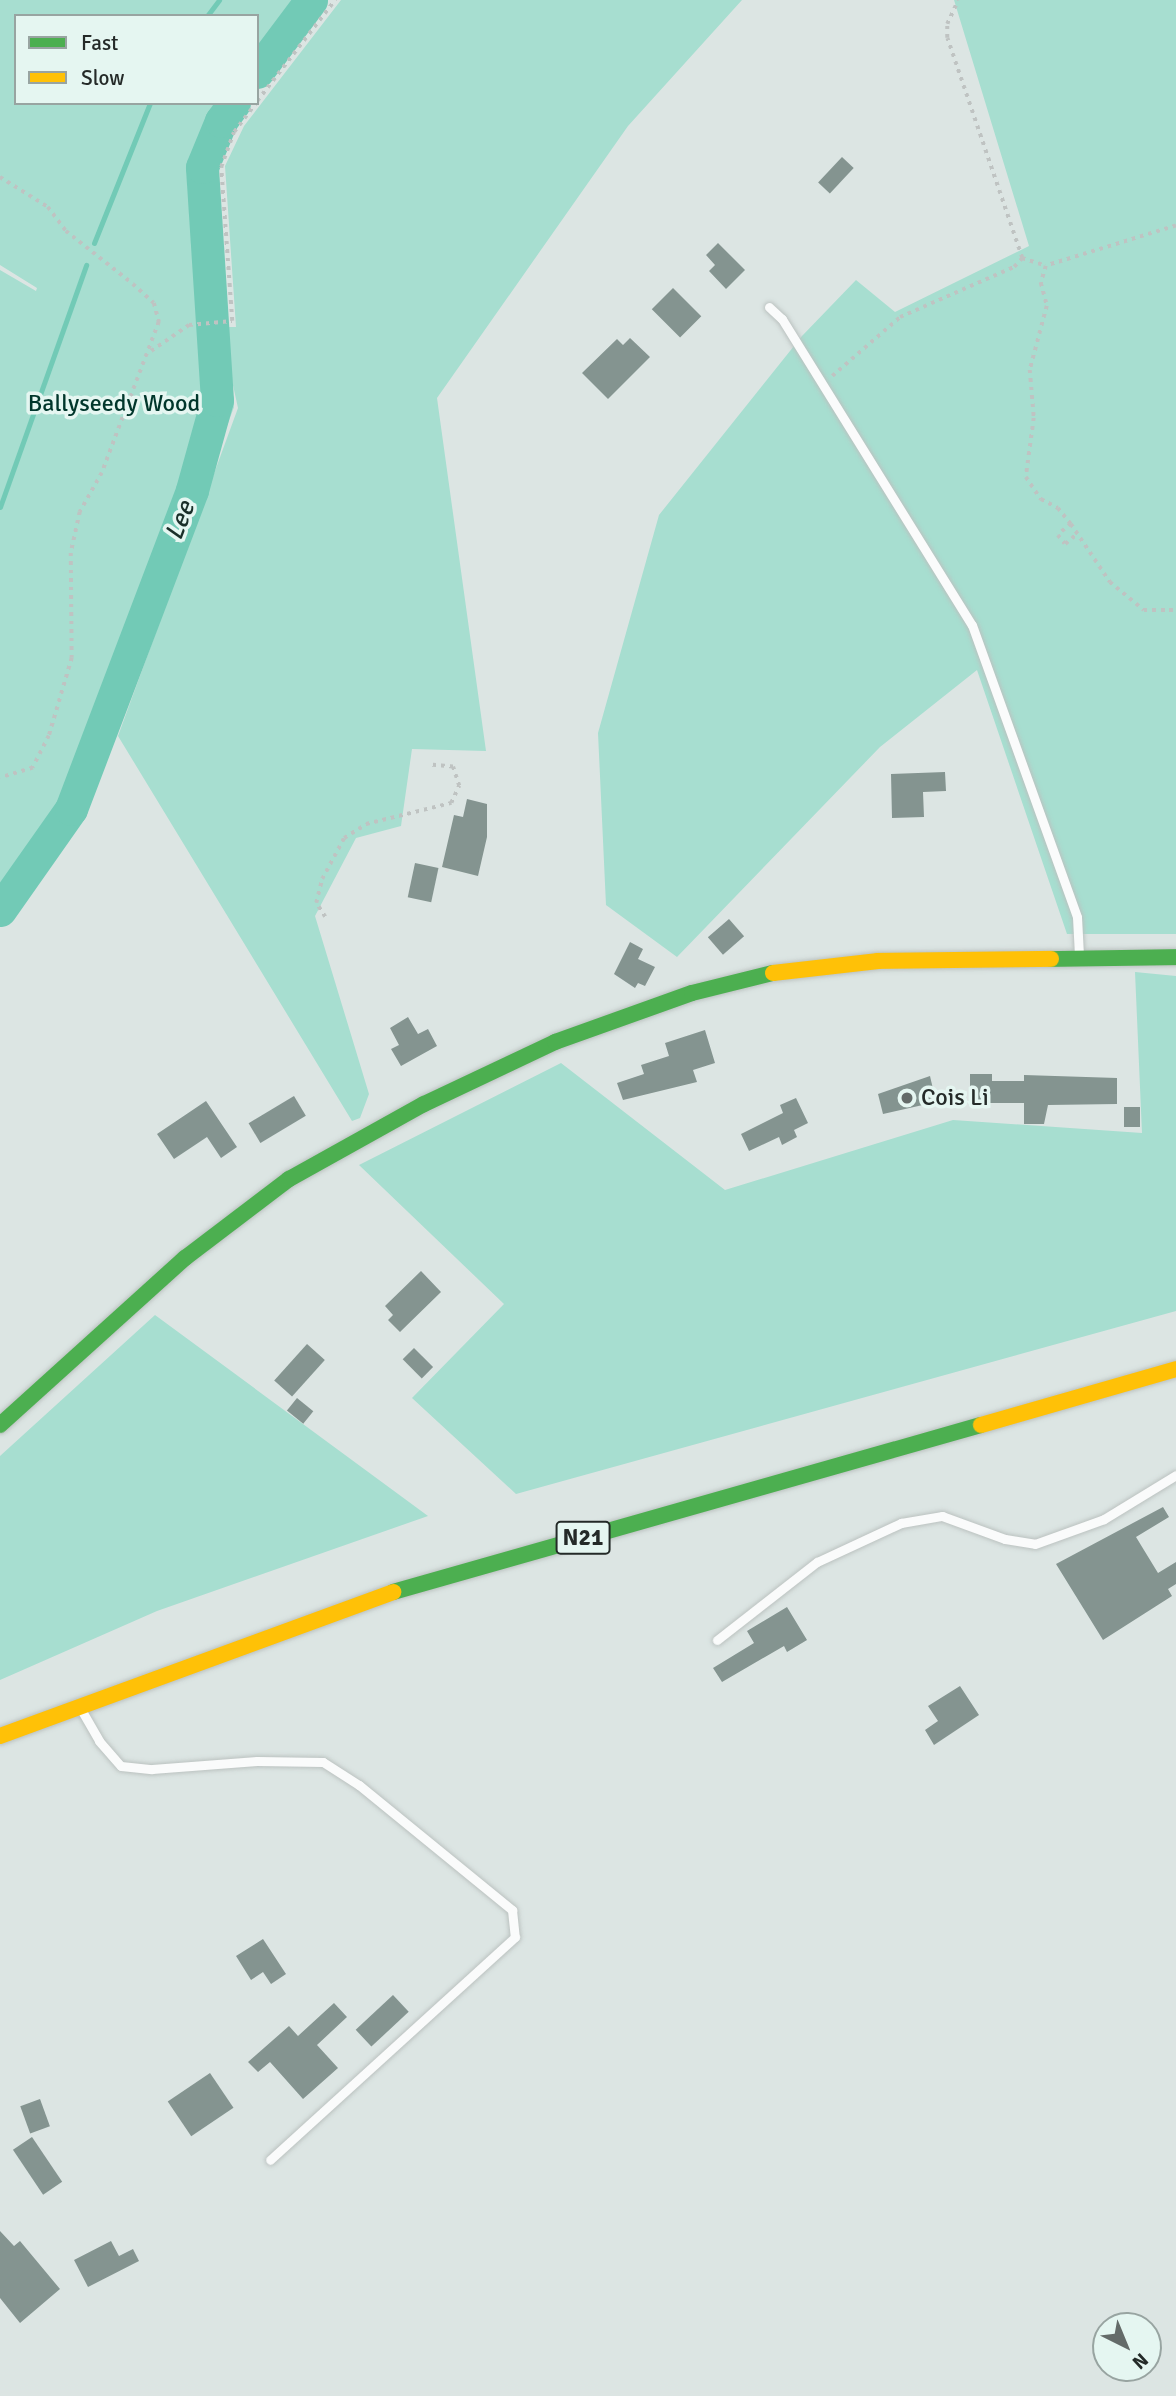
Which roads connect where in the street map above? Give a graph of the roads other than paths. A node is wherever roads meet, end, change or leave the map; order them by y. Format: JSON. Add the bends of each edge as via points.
{"nodes":[{"id":1,"x":769,"y":307,"type":"dead end"},
{"id":2,"x":1079,"y":957,"type":"junction"},
{"id":3,"x":1176,"y":957,"type":"edge"},
{"id":4,"x":1176,"y":1369,"type":"edge"},
{"id":5,"x":0,"y":1425,"type":"edge"},
{"id":6,"x":1176,"y":1475,"type":"edge"},
{"id":7,"x":717,"y":1640,"type":"dead end"},
{"id":8,"x":79,"y":1706,"type":"junction"},
{"id":9,"x":0,"y":1735,"type":"edge"},
{"id":10,"x":270,"y":2160,"type":"dead end"}],
"edges":[{"from":1,"to":2,"type":"lane","via":[[782,319],[972,625],[1077,917]]},
{"from":2,"to":3,"type":"main road"},
{"from":2,"to":5,"type":"main road","via":[[878,961],[760,975],[692,993],[555,1042],[424,1104],[289,1179],[185,1258]]},
{"from":4,"to":8,"type":"main road","number":"N21","via":[[362,1601]]},
{"from":6,"to":7,"type":"lane","via":[[1104,1520],[1035,1544],[1005,1539],[942,1516],[901,1523],[817,1562]]},
{"from":8,"to":9,"type":"main road","number":"N21"},
{"from":8,"to":10,"type":"lane","via":[[99,1741],[121,1766],[152,1769],[257,1761],[323,1762],[359,1785],[512,1910],[515,1937]]}]}
